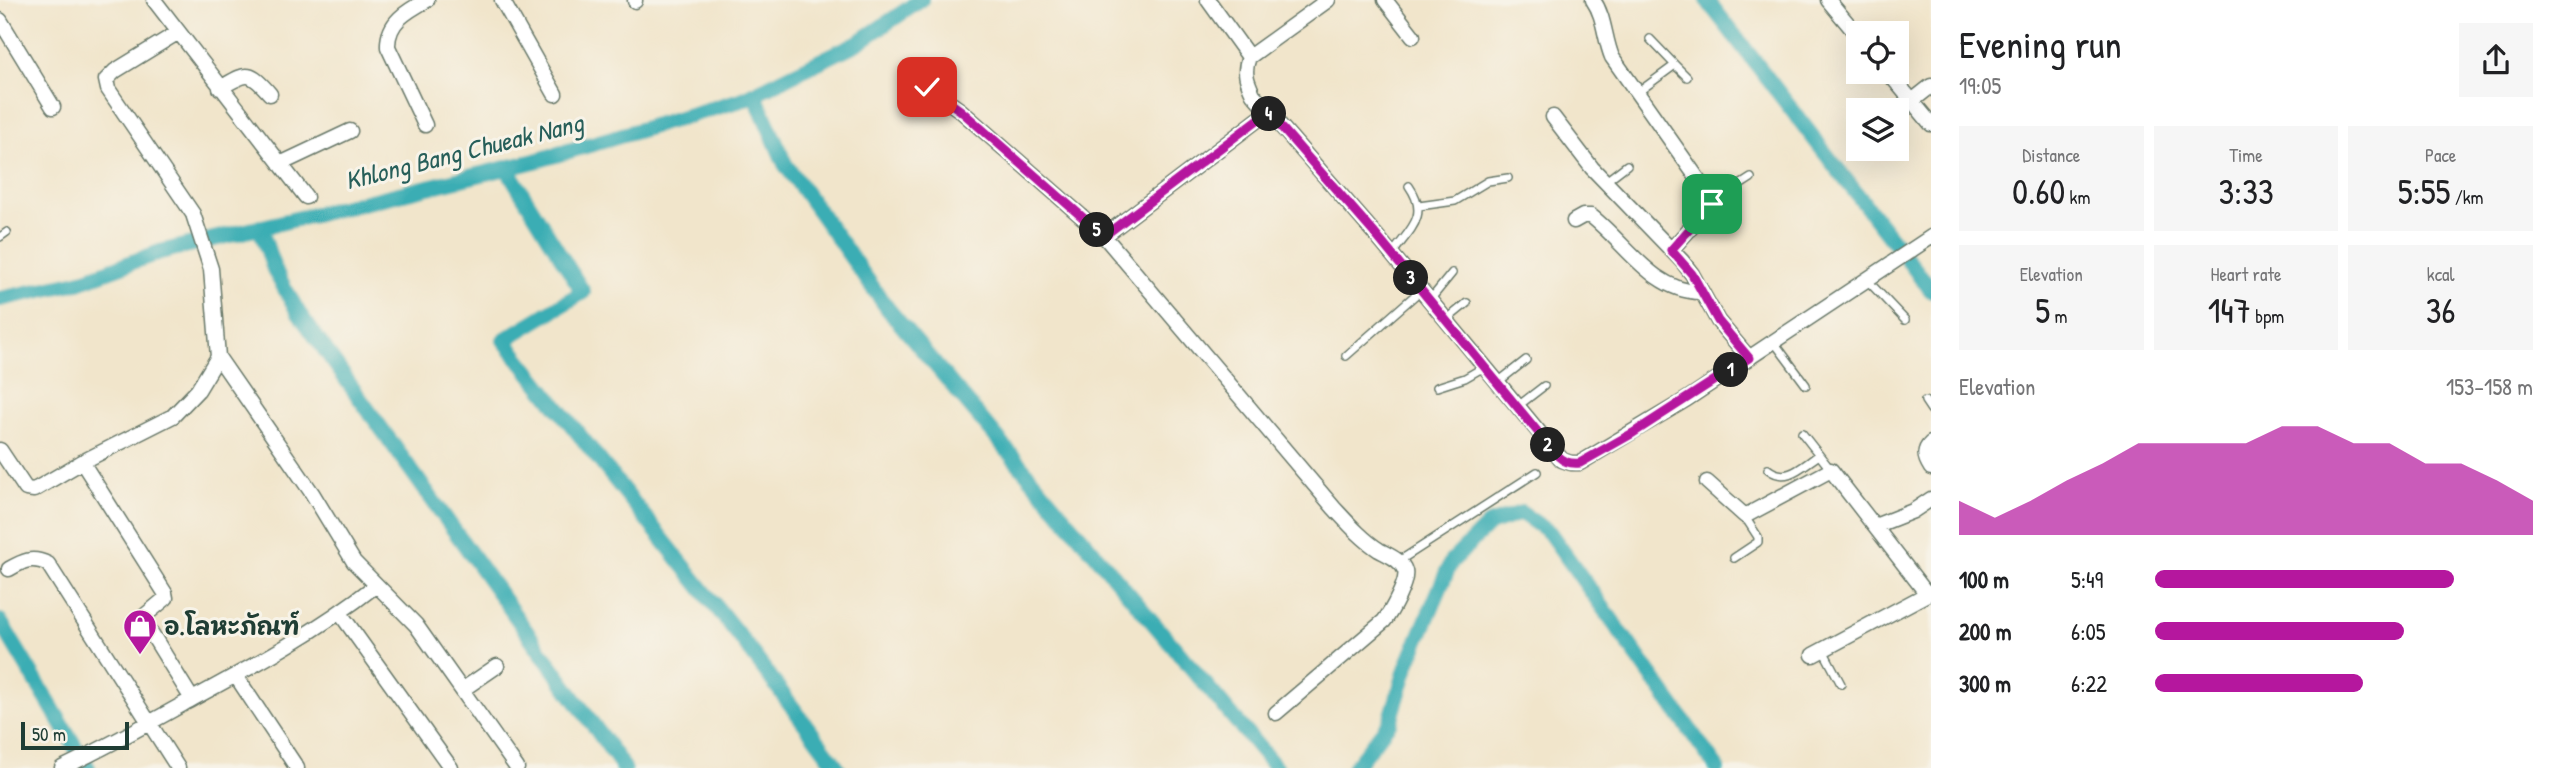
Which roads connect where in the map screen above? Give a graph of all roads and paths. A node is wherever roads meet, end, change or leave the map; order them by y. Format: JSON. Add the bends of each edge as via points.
{"nodes":[{"id":1,"x":154,"y":0,"type":"edge"},
{"id":2,"x":427,"y":0,"type":"edge"},
{"id":3,"x":502,"y":0,"type":"edge"},
{"id":4,"x":1208,"y":0,"type":"edge"},
{"id":5,"x":1328,"y":0,"type":"edge"},
{"id":6,"x":1385,"y":0,"type":"edge"},
{"id":7,"x":1593,"y":0,"type":"edge"},
{"id":8,"x":1828,"y":0,"type":"edge"},
{"id":9,"x":0,"y":20,"type":"edge"},
{"id":10,"x":1846,"y":22,"type":"edge"},
{"id":11,"x":177,"y":33,"type":"junction"},
{"id":12,"x":1413,"y":36,"type":"dead end"},
{"id":13,"x":1650,"y":39,"type":"dead end"},
{"id":14,"x":1249,"y":57,"type":"junction"},
{"id":15,"x":1675,"y":65,"type":"junction"},
{"id":16,"x":1687,"y":77,"type":"dead end"},
{"id":17,"x":1898,"y":84,"type":"edge"},
{"id":18,"x":1931,"y":86,"type":"edge"},
{"id":19,"x":927,"y":87,"type":"dead end"},
{"id":20,"x":220,"y":88,"type":"junction"},
{"id":21,"x":1637,"y":93,"type":"junction"},
{"id":22,"x":270,"y":94,"type":"dead end"},
{"id":23,"x":555,"y":94,"type":"dead end"},
{"id":24,"x":1912,"y":101,"type":"junction"},
{"id":25,"x":53,"y":107,"type":"dead end"},
{"id":26,"x":1268,"y":112,"type":"junction"},
{"id":27,"x":1553,"y":117,"type":"dead end"},
{"id":28,"x":1931,"y":124,"type":"edge"},
{"id":29,"x":425,"y":125,"type":"dead end"},
{"id":30,"x":350,"y":131,"type":"dead end"},
{"id":31,"x":280,"y":164,"type":"junction"},
{"id":32,"x":1627,"y":165,"type":"dead end"},
{"id":33,"x":1508,"y":178,"type":"dead end"},
{"id":34,"x":1751,"y":178,"type":"dead end"},
{"id":35,"x":1606,"y":181,"type":"junction"},
{"id":36,"x":1409,"y":186,"type":"dead end"},
{"id":37,"x":306,"y":197,"type":"dead end"},
{"id":38,"x":1712,"y":204,"type":"junction"},
{"id":39,"x":1419,"y":206,"type":"junction"},
{"id":40,"x":1574,"y":221,"type":"dead end"},
{"id":41,"x":1104,"y":236,"type":"junction"},
{"id":42,"x":1931,"y":237,"type":"edge"},
{"id":43,"x":1671,"y":250,"type":"junction"},
{"id":44,"x":1392,"y":254,"type":"junction"},
{"id":45,"x":1452,"y":273,"type":"dead end"},
{"id":46,"x":1868,"y":281,"type":"junction"},
{"id":47,"x":1700,"y":292,"type":"junction"},
{"id":48,"x":1425,"y":295,"type":"junction"},
{"id":49,"x":1467,"y":303,"type":"dead end"},
{"id":50,"x":1446,"y":320,"type":"junction"},
{"id":51,"x":1905,"y":320,"type":"dead end"},
{"id":52,"x":1774,"y":342,"type":"junction"},
{"id":53,"x":1346,"y":356,"type":"dead end"},
{"id":54,"x":218,"y":357,"type":"junction"},
{"id":55,"x":1749,"y":358,"type":"junction"},
{"id":56,"x":1526,"y":360,"type":"dead end"},
{"id":57,"x":1485,"y":366,"type":"junction"},
{"id":58,"x":1498,"y":382,"type":"junction"},
{"id":59,"x":1806,"y":385,"type":"dead end"},
{"id":60,"x":1544,"y":386,"type":"dead end"},
{"id":61,"x":1437,"y":387,"type":"dead end"},
{"id":62,"x":1925,"y":401,"type":"dead end"},
{"id":63,"x":1518,"y":407,"type":"junction"},
{"id":64,"x":1931,"y":410,"type":"edge"},
{"id":65,"x":1802,"y":433,"type":"dead end"},
{"id":66,"x":1931,"y":443,"type":"edge"},
{"id":67,"x":0,"y":450,"type":"edge"},
{"id":68,"x":1819,"y":455,"type":"junction"},
{"id":69,"x":82,"y":462,"type":"junction"},
{"id":70,"x":1931,"y":468,"type":"edge"},
{"id":71,"x":1768,"y":469,"type":"dead end"},
{"id":72,"x":1831,"y":470,"type":"junction"},
{"id":73,"x":1537,"y":472,"type":"dead end"},
{"id":74,"x":1707,"y":482,"type":"dead end"},
{"id":75,"x":1931,"y":499,"type":"edge"},
{"id":76,"x":1745,"y":516,"type":"junction"},
{"id":77,"x":1875,"y":526,"type":"junction"},
{"id":78,"x":1734,"y":558,"type":"dead end"},
{"id":79,"x":1399,"y":562,"type":"junction"},
{"id":80,"x":9,"y":569,"type":"dead end"},
{"id":81,"x":375,"y":586,"type":"junction"},
{"id":82,"x":1929,"y":593,"type":"edge"},
{"id":83,"x":340,"y":614,"type":"junction"},
{"id":84,"x":1818,"y":653,"type":"joint"},
{"id":85,"x":497,"y":666,"type":"dead end"},
{"id":86,"x":236,"y":676,"type":"junction"},
{"id":87,"x":1842,"y":684,"type":"dead end"},
{"id":88,"x":462,"y":690,"type":"junction"},
{"id":89,"x":192,"y":699,"type":"junction"},
{"id":90,"x":1276,"y":713,"type":"dead end"},
{"id":91,"x":148,"y":724,"type":"junction"},
{"id":92,"x":62,"y":768,"type":"edge"},
{"id":93,"x":178,"y":768,"type":"edge"},
{"id":94,"x":297,"y":768,"type":"edge"},
{"id":95,"x":451,"y":768,"type":"edge"},
{"id":96,"x":517,"y":768,"type":"edge"}],
"edges":[{"from":1,"to":11,"type":"street"},
{"from":2,"to":29,"type":"street","via":[[403,15],[387,38]]},
{"from":3,"to":23,"type":"street"},
{"from":4,"to":14,"type":"street"},
{"from":5,"to":14,"type":"street"},
{"from":6,"to":12,"type":"street"},
{"from":7,"to":21,"type":"street","via":[[1602,15],[1612,57]]},
{"from":8,"to":10,"type":"street"},
{"from":9,"to":25,"type":"street"},
{"from":11,"to":20,"type":"street"},
{"from":11,"to":54,"type":"street","via":[[115,71],[107,80],[108,89],[193,214],[211,269]]},
{"from":13,"to":15,"type":"lane"},
{"from":14,"to":26,"type":"street","via":[[1246,78]]},
{"from":15,"to":16,"type":"lane"},
{"from":15,"to":21,"type":"lane"},
{"from":17,"to":24,"type":"street"},
{"from":18,"to":24,"type":"street"},
{"from":19,"to":41,"type":"street","via":[[960,110]]},
{"from":20,"to":22,"type":"street","via":[[245,74],[252,75]]},
{"from":20,"to":31,"type":"street"},
{"from":21,"to":38,"type":"street"},
{"from":24,"to":28,"type":"street"},
{"from":26,"to":41,"type":"street"},
{"from":26,"to":44,"type":"street"},
{"from":27,"to":35,"type":"street"},
{"from":30,"to":31,"type":"street"},
{"from":31,"to":37,"type":"street"},
{"from":32,"to":35,"type":"lane"},
{"from":33,"to":39,"type":"lane","via":[[1488,181],[1455,201]]},
{"from":34,"to":38,"type":"lane"},
{"from":35,"to":43,"type":"street"},
{"from":36,"to":39,"type":"lane"},
{"from":38,"to":43,"type":"street"},
{"from":39,"to":44,"type":"lane","via":[[1414,224]]},
{"from":40,"to":47,"type":"street","via":[[1591,216],[1660,280],[1687,292]]},
{"from":41,"to":79,"type":"street","via":[[1334,508],[1359,534]]},
{"from":42,"to":46,"type":"street"},
{"from":43,"to":47,"type":"street","via":[[1692,274]]},
{"from":44,"to":48,"type":"street"},
{"from":45,"to":48,"type":"lane"},
{"from":46,"to":51,"type":"lane"},
{"from":46,"to":52,"type":"street"},
{"from":47,"to":55,"type":"street"},
{"from":48,"to":50,"type":"street"},
{"from":48,"to":53,"type":"lane"},
{"from":49,"to":50,"type":"lane"},
{"from":50,"to":57,"type":"street"},
{"from":52,"to":55,"type":"street"},
{"from":52,"to":59,"type":"lane"},
{"from":54,"to":69,"type":"street","via":[[198,390],[173,416]]},
{"from":54,"to":81,"type":"street","via":[[354,562]]},
{"from":55,"to":63,"type":"street","via":[[1580,463],[1562,460]]},
{"from":56,"to":58,"type":"lane"},
{"from":57,"to":58,"type":"street"},
{"from":57,"to":61,"type":"lane"},
{"from":58,"to":63,"type":"street"},
{"from":60,"to":63,"type":"lane"},
{"from":62,"to":64,"type":"lane"},
{"from":65,"to":68,"type":"lane"},
{"from":66,"to":70,"type":"street","via":[[1925,458]]},
{"from":67,"to":69,"type":"street","via":[[26,489],[34,490]]},
{"from":68,"to":71,"type":"lane","via":[[1789,475],[1776,475]]},
{"from":68,"to":72,"type":"lane"},
{"from":69,"to":89,"type":"street","via":[[165,593],[163,602],[142,618]]},
{"from":72,"to":76,"type":"street"},
{"from":72,"to":77,"type":"street"},
{"from":73,"to":79,"type":"lane"},
{"from":74,"to":76,"type":"street"},
{"from":75,"to":77,"type":"street"},
{"from":76,"to":78,"type":"lane","via":[[1758,542]]},
{"from":77,"to":82,"type":"street"},
{"from":79,"to":90,"type":"street","via":[[1405,578],[1384,621]]},
{"from":80,"to":91,"type":"street","via":[[26,559],[48,565]]},
{"from":81,"to":83,"type":"street"},
{"from":81,"to":88,"type":"street","via":[[416,625]]},
{"from":82,"to":84,"type":"street"},
{"from":83,"to":86,"type":"street"},
{"from":83,"to":95,"type":"street"},
{"from":84,"to":87,"type":"lane"},
{"from":85,"to":88,"type":"street"},
{"from":86,"to":89,"type":"street"},
{"from":86,"to":94,"type":"street"},
{"from":88,"to":96,"type":"street"},
{"from":89,"to":91,"type":"street"},
{"from":91,"to":92,"type":"street"},
{"from":91,"to":93,"type":"street"}]}
